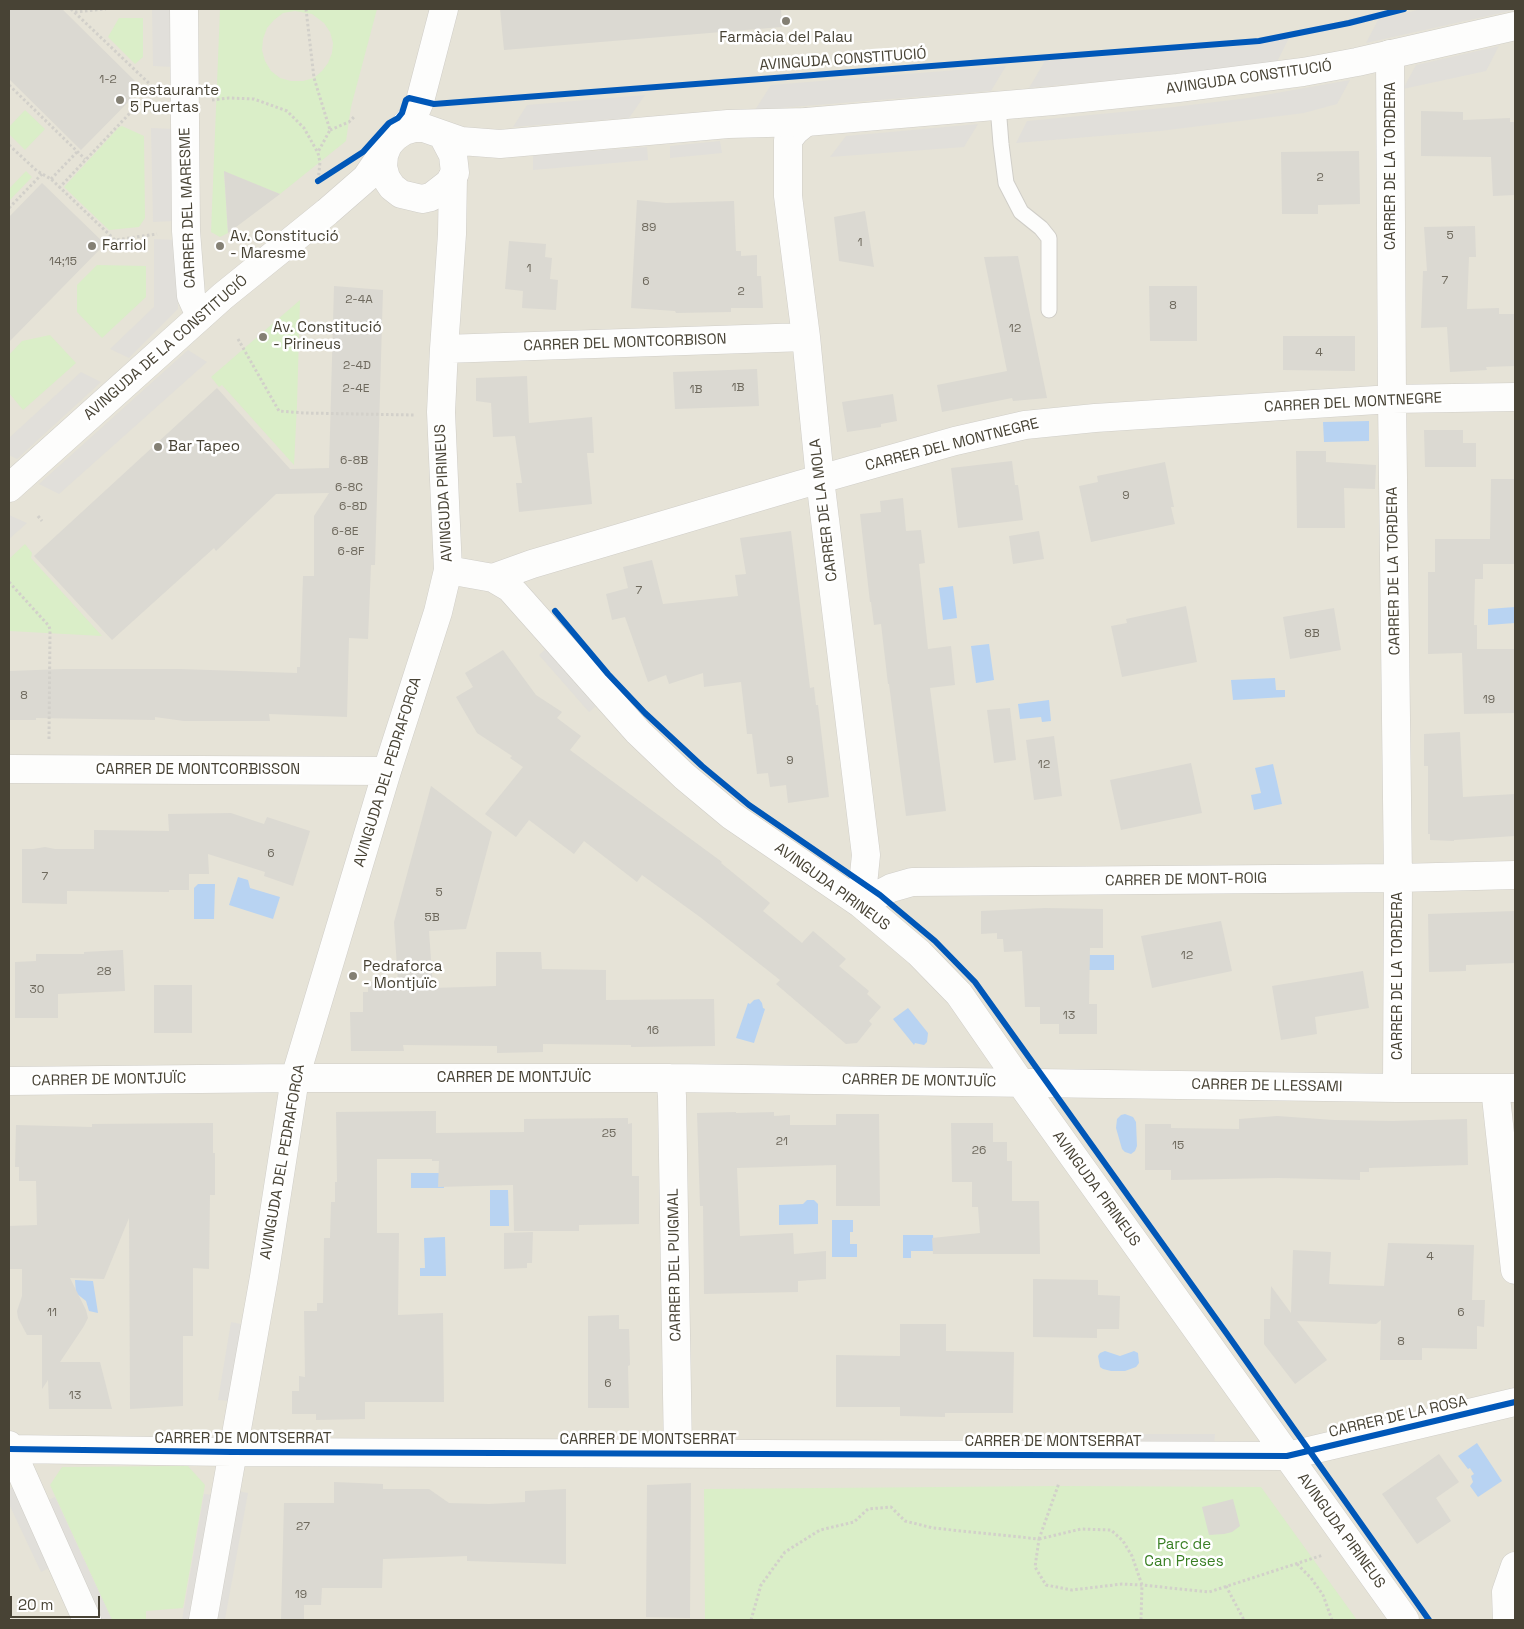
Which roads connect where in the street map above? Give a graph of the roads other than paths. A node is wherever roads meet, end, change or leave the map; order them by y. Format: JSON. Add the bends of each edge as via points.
{"nodes":[{"id":1,"x":184,"y":9,"type":"edge"},
{"id":2,"x":444,"y":9,"type":"edge"},
{"id":3,"x":1515,"y":26,"type":"edge"},
{"id":4,"x":1390,"y":54,"type":"junction"},
{"id":5,"x":424,"y":90,"type":"junction"},
{"id":6,"x":998,"y":106,"type":"junction"},
{"id":7,"x":806,"y":122,"type":"junction"},
{"id":8,"x":441,"y":134,"type":"junction"},
{"id":9,"x":392,"y":141,"type":"junction"},
{"id":10,"x":500,"y":144,"type":"junction"},
{"id":11,"x":454,"y":174,"type":"junction"},
{"id":12,"x":416,"y":198,"type":"junction"},
{"id":13,"x":322,"y":200,"type":"junction"},
{"id":14,"x":452,"y":234,"type":"junction"},
{"id":15,"x":1049,"y":310,"type":"dead end"},
{"id":16,"x":200,"y":316,"type":"junction"},
{"id":17,"x":806,"y":337,"type":"junction"},
{"id":18,"x":444,"y":349,"type":"junction"},
{"id":19,"x":1515,"y":397,"type":"edge"},
{"id":20,"x":1392,"y":399,"type":"junction"},
{"id":21,"x":820,"y":479,"type":"junction"},
{"id":22,"x":9,"y":488,"type":"edge"},
{"id":23,"x":448,"y":570,"type":"junction"},
{"id":24,"x":493,"y":578,"type":"junction"},
{"id":25,"x":9,"y":769,"type":"edge"},
{"id":26,"x":387,"y":771,"type":"junction"},
{"id":27,"x":1515,"y":875,"type":"edge"},
{"id":28,"x":1398,"y":878,"type":"junction"},
{"id":29,"x":861,"y":904,"type":"junction"},
{"id":30,"x":295,"y":1078,"type":"junction"},
{"id":31,"x":670,"y":1078,"type":"junction"},
{"id":32,"x":9,"y":1081,"type":"edge"},
{"id":33,"x":1020,"y":1082,"type":"junction"},
{"id":34,"x":1397,"y":1088,"type":"junction"},
{"id":35,"x":1505,"y":1088,"type":"edge"},
{"id":36,"x":1515,"y":1270,"type":"edge"},
{"id":37,"x":1515,"y":1402,"type":"edge"},
{"id":38,"x":9,"y":1448,"type":"edge"},
{"id":39,"x":232,"y":1452,"type":"junction"},
{"id":40,"x":678,"y":1453,"type":"junction"},
{"id":41,"x":1287,"y":1456,"type":"junction"},
{"id":42,"x":1515,"y":1566,"type":"edge"},
{"id":43,"x":87,"y":1620,"type":"edge"},
{"id":44,"x":203,"y":1620,"type":"edge"},
{"id":45,"x":1405,"y":1620,"type":"edge"},
{"id":46,"x":1507,"y":1620,"type":"edge"}],
"edges":[{"from":1,"to":16,"type":"street","name":"CARRER DEL MARESME","via":[[186,231],[191,296]]},
{"from":2,"to":5,"type":"street"},
{"from":3,"to":4,"type":"street","name":"AVINGUDA CONSTITUCIÓ"},
{"from":4,"to":6,"type":"street","name":"AVINGUDA CONSTITUCIÓ","via":[[1303,72]]},
{"from":4,"to":20,"type":"street","name":"CARRER DE LA TORDERA"},
{"from":5,"to":8,"type":"street","via":[[428,114]]},
{"from":5,"to":9,"type":"street","via":[[414,115]]},
{"from":6,"to":7,"type":"street","name":"AVINGUDA CONSTITUCIÓ"},
{"from":6,"to":15,"type":"lane","via":[[1006,183],[1022,212],[1049,238]]},
{"from":7,"to":10,"type":"street","name":"AVINGUDA CONSTITUCIÓ","via":[[728,124]]},
{"from":7,"to":17,"type":"street","name":"CARRER DE LA MOLA","via":[[788,140],[786,168]]},
{"from":8,"to":9,"type":"street","via":[[414,128],[404,131]]},
{"from":8,"to":10,"type":"street","name":"AVINGUDA CONSTITUCIÓ","via":[[461,142]]},
{"from":8,"to":11,"type":"street","via":[[453,155]]},
{"from":9,"to":12,"type":"street","via":[[384,155],[386,178],[401,194]]},
{"from":9,"to":13,"type":"street","via":[[366,178]]},
{"from":10,"to":11,"type":"street","name":"AVINGUDA CONSTITUCIÓ","via":[[466,160]]},
{"from":11,"to":12,"type":"street","via":[[440,192]]},
{"from":11,"to":14,"type":"street","name":"AVINGUDA PIRINEUS"},
{"from":12,"to":13,"type":"street","via":[[379,195],[358,200]]},
{"from":12,"to":14,"type":"street","name":"AVINGUDA PIRINEUS","via":[[432,203],[442,212]]},
{"from":13,"to":16,"type":"street","name":"AVINGUDA DE LA CONSTITUCIÓ"},
{"from":14,"to":18,"type":"street","name":"AVINGUDA PIRINEUS"},
{"from":16,"to":22,"type":"street","name":"AVINGUDA DE LA CONSTITUCIÓ"},
{"from":17,"to":18,"type":"street","name":"CARRER DEL MONTCORBISON"},
{"from":17,"to":21,"type":"street","name":"CARRER DE LA MOLA"},
{"from":18,"to":23,"type":"street","name":"AVINGUDA PIRINEUS","via":[[441,412]]},
{"from":19,"to":20,"type":"street","name":"CARRER DEL MONTNEGRE"},
{"from":20,"to":21,"type":"street","name":"CARRER DEL MONTNEGRE","via":[[1025,425]]},
{"from":20,"to":28,"type":"street","name":"CARRER DE LA TORDERA"},
{"from":21,"to":24,"type":"street","name":"CARRER DEL MONTNEGRE"},
{"from":21,"to":29,"type":"street","name":"CARRER DE LA MOLA","via":[[866,855]]},
{"from":23,"to":24,"type":"street","name":"AVINGUDA PIRINEUS"},
{"from":23,"to":26,"type":"street","name":"AVINGUDA DEL PEDRAFORCA","via":[[438,612]]},
{"from":24,"to":29,"type":"street","name":"AVINGUDA PIRINEUS","via":[[510,588],[638,732],[684,776],[732,816]]},
{"from":25,"to":26,"type":"street","name":"CARRER DE MONTCORBISSON"},
{"from":26,"to":30,"type":"street","name":"AVINGUDA DEL PEDRAFORCA"},
{"from":27,"to":28,"type":"street","name":"CARRER DE MONT-ROIG"},
{"from":28,"to":29,"type":"street","name":"CARRER DE MONT-ROIG","via":[[912,882],[891,888]]},
{"from":28,"to":34,"type":"street","name":"CARRER DE LA TORDERA"},
{"from":29,"to":33,"type":"street","name":"AVINGUDA PIRINEUS","via":[[919,953],[959,994]]},
{"from":30,"to":31,"type":"street","name":"CARRER DE MONTJUÏC"},
{"from":30,"to":32,"type":"street","name":"CARRER DE MONTJUÏC"},
{"from":30,"to":39,"type":"street","name":"AVINGUDA DEL PEDRAFORCA"},
{"from":31,"to":33,"type":"street","name":"CARRER DE MONTJUÏC"},
{"from":31,"to":40,"type":"street","name":"CARRER DEL PUIGMAL"},
{"from":33,"to":34,"type":"street","name":"CARRER DE LLESSAMI"},
{"from":33,"to":41,"type":"street","name":"AVINGUDA PIRINEUS"},
{"from":34,"to":35,"type":"street","name":"CARRER DE LLESSAMI"},
{"from":35,"to":36,"type":"street"},
{"from":37,"to":41,"type":"street","name":"CARRER DE LA ROSA"},
{"from":38,"to":39,"type":"street","name":"CARRER DE MONTSERRAT"},
{"from":38,"to":43,"type":"street"},
{"from":39,"to":40,"type":"street","name":"CARRER DE MONTSERRAT"},
{"from":39,"to":44,"type":"street","name":"AVINGUDA DEL PEDRAFORCA"},
{"from":40,"to":41,"type":"street","name":"CARRER DE MONTSERRAT"},
{"from":41,"to":45,"type":"street","name":"AVINGUDA PIRINEUS"},
{"from":42,"to":46,"type":"street","via":[[1506,1592]]}]}
